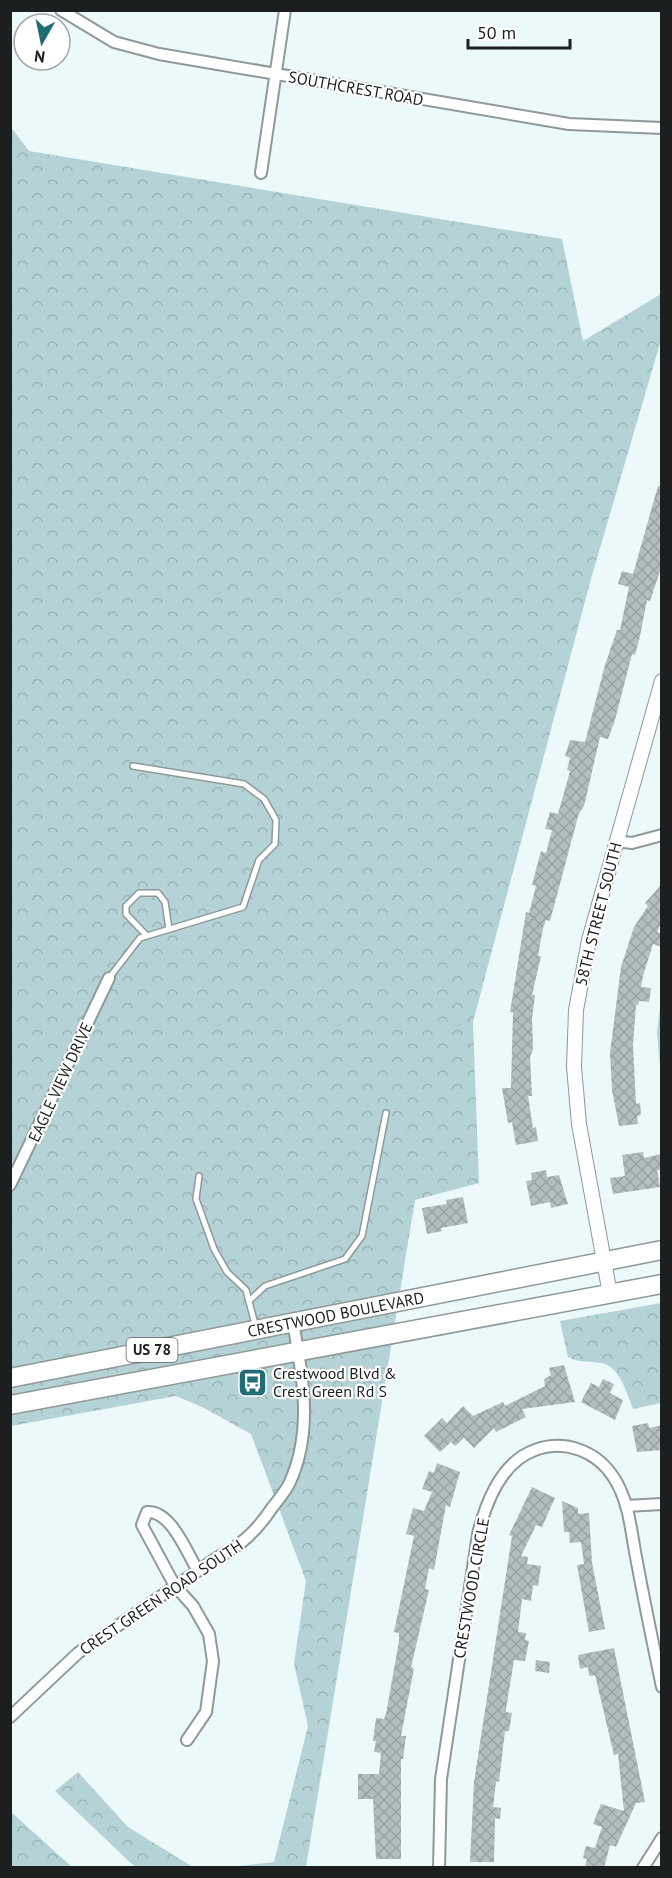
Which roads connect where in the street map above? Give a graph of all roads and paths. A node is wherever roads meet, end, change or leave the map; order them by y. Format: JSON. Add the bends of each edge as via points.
{"nodes":[{"id":1,"x":61,"y":10,"type":"edge"},
{"id":2,"x":285,"y":10,"type":"edge"},
{"id":3,"x":276,"y":74,"type":"junction"},
{"id":4,"x":662,"y":128,"type":"edge"},
{"id":5,"x":261,"y":173,"type":"dead end"},
{"id":6,"x":662,"y":681,"type":"edge"},
{"id":7,"x":133,"y":766,"type":"dead end"},
{"id":8,"x":662,"y":835,"type":"edge"},
{"id":9,"x":616,"y":842,"type":"junction"},
{"id":10,"x":169,"y":929,"type":"junction"},
{"id":11,"x":147,"y":936,"type":"junction"},
{"id":12,"x":109,"y":978,"type":"joint"},
{"id":13,"x":386,"y":1113,"type":"dead end"},
{"id":14,"x":199,"y":1176,"type":"dead end"},
{"id":15,"x":10,"y":1185,"type":"edge"},
{"id":16,"x":662,"y":1250,"type":"edge"},
{"id":17,"x":605,"y":1261,"type":"junction"},
{"id":18,"x":662,"y":1284,"type":"edge"},
{"id":19,"x":610,"y":1294,"type":"junction"},
{"id":20,"x":249,"y":1301,"type":"junction"},
{"id":21,"x":293,"y":1323,"type":"junction"},
{"id":22,"x":257,"y":1329,"type":"junction"},
{"id":23,"x":298,"y":1352,"type":"junction"},
{"id":24,"x":10,"y":1377,"type":"edge"},
{"id":25,"x":10,"y":1405,"type":"edge"},
{"id":26,"x":662,"y":1504,"type":"edge"},
{"id":27,"x":626,"y":1506,"type":"junction"},
{"id":28,"x":198,"y":1571,"type":"junction"},
{"id":29,"x":175,"y":1586,"type":"junction"},
{"id":30,"x":662,"y":1687,"type":"edge"},
{"id":31,"x":10,"y":1717,"type":"edge"},
{"id":32,"x":187,"y":1740,"type":"dead end"},
{"id":33,"x":662,"y":1838,"type":"edge"},
{"id":34,"x":439,"y":1868,"type":"edge"},
{"id":35,"x":643,"y":1868,"type":"edge"}],
"edges":[{"from":1,"to":3,"type":"street","name":"SOUTHCREST ROAD","via":[[114,42],[159,54]]},
{"from":2,"to":3,"type":"street"},
{"from":3,"to":4,"type":"street","name":"SOUTHCREST ROAD","via":[[569,124]]},
{"from":3,"to":5,"type":"street"},
{"from":6,"to":9,"type":"street","name":"58TH STREET SOUTH"},
{"from":7,"to":10,"type":"lane","via":[[244,784],[264,799],[276,820],[275,844],[259,860],[243,907]]},
{"from":8,"to":9,"type":"street","via":[[632,843]]},
{"from":9,"to":17,"type":"street","name":"58TH STREET SOUTH","via":[[583,963],[574,1038],[579,1124]]},
{"from":10,"to":11,"type":"lane"},
{"from":10,"to":11,"type":"lane","via":[[165,902],[158,893],[139,892],[126,906],[126,915]]},
{"from":11,"to":12,"type":"lane","via":[[140,938]]},
{"from":12,"to":15,"type":"street","name":"EAGLE VIEW DRIVE"},
{"from":13,"to":20,"type":"lane","via":[[362,1236],[354,1250],[345,1259],[265,1286]]},
{"from":14,"to":20,"type":"lane","via":[[196,1199],[214,1249],[227,1272],[246,1290]]},
{"from":16,"to":17,"type":"main road","name":"CRESTWOOD BOULEVARD","number":"US 78"},
{"from":17,"to":19,"type":"street","name":"58TH STREET SOUTH"},
{"from":17,"to":21,"type":"main road","name":"CRESTWOOD BOULEVARD","number":"US 78"},
{"from":18,"to":19,"type":"main road","name":"CRESTWOOD BOULEVARD","number":"US 78"},
{"from":19,"to":23,"type":"main road","name":"CRESTWOOD BOULEVARD","number":"US 78"},
{"from":20,"to":22,"type":"lane"},
{"from":21,"to":22,"type":"main road","name":"CRESTWOOD BOULEVARD","number":"US 78"},
{"from":21,"to":23,"type":"street","name":"CREST GREEN ROAD SOUTH"},
{"from":22,"to":24,"type":"main road","name":"CRESTWOOD BOULEVARD","number":"US 78"},
{"from":23,"to":25,"type":"main road","name":"CRESTWOOD BOULEVARD","number":"US 78"},
{"from":23,"to":28,"type":"street","name":"CREST GREEN ROAD SOUTH","via":[[304,1387],[304,1428],[290,1483],[240,1546]]},
{"from":26,"to":27,"type":"street"},
{"from":27,"to":30,"type":"street","name":"CRESTWOOD CIRCLE"},
{"from":27,"to":34,"type":"street","name":"CRESTWOOD CIRCLE","via":[[620,1487],[607,1468],[588,1454],[567,1446],[544,1447],[522,1456],[491,1495],[478,1534],[446,1738],[438,1811]]},
{"from":28,"to":29,"type":"street","name":"CREST GREEN ROAD SOUTH"},
{"from":28,"to":29,"type":"street","via":[[165,1517],[147,1512],[142,1525]]},
{"from":29,"to":31,"type":"street","name":"CREST GREEN ROAD SOUTH","via":[[78,1653]]},
{"from":29,"to":32,"type":"street","via":[[193,1606],[209,1634],[213,1661],[206,1712]]},
{"from":33,"to":35,"type":"street"}]}
